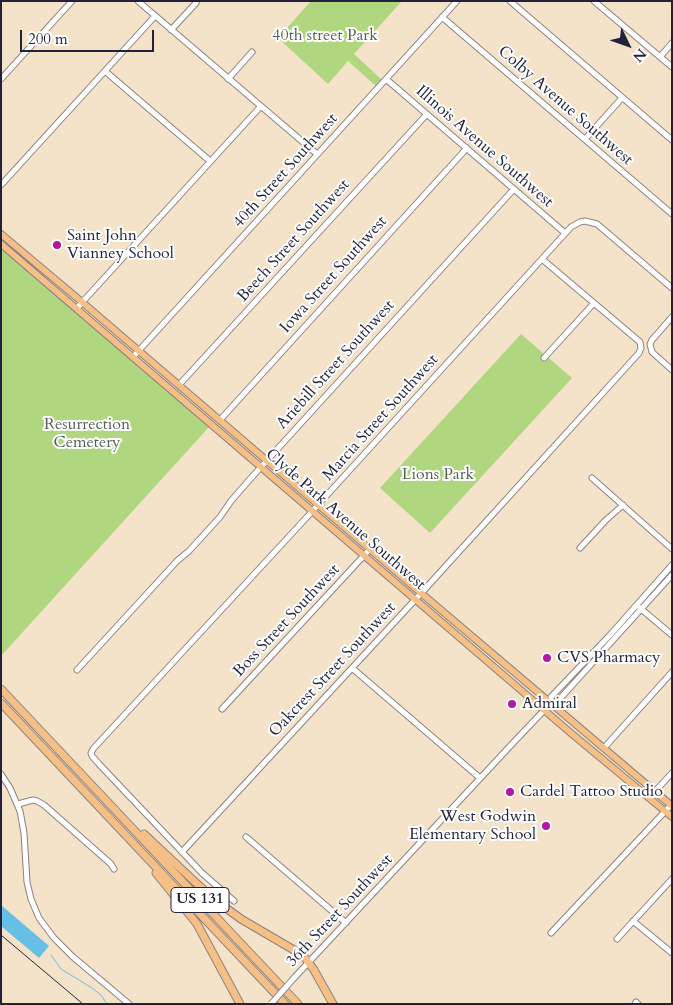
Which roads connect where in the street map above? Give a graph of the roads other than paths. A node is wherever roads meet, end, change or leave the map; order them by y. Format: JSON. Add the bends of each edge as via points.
{"nodes":[{"id":1,"x":72,"y":1,"type":"edge"},
{"id":2,"x":138,"y":1,"type":"edge"},
{"id":3,"x":457,"y":1,"type":"edge"},
{"id":4,"x":510,"y":1,"type":"edge"},
{"id":5,"x":594,"y":1,"type":"edge"},
{"id":6,"x":196,"y":2,"type":"dead end"},
{"id":7,"x":156,"y":16,"type":"junction"},
{"id":8,"x":442,"y":17,"type":"junction"},
{"id":9,"x":171,"y":30,"type":"junction"},
{"id":10,"x":672,"y":43,"type":"edge"},
{"id":11,"x":252,"y":52,"type":"dead end"},
{"id":12,"x":660,"y":57,"type":"junction"},
{"id":13,"x":672,"y":67,"type":"edge"},
{"id":14,"x":105,"y":71,"type":"junction"},
{"id":15,"x":1,"y":79,"type":"edge"},
{"id":16,"x":228,"y":79,"type":"junction"},
{"id":17,"x":386,"y":79,"type":"junction"},
{"id":18,"x":622,"y":98,"type":"junction"},
{"id":19,"x":261,"y":106,"type":"junction"},
{"id":20,"x":426,"y":114,"type":"junction"},
{"id":21,"x":585,"y":139,"type":"junction"},
{"id":22,"x":672,"y":140,"type":"edge"},
{"id":23,"x":467,"y":148,"type":"junction"},
{"id":24,"x":317,"y":154,"type":"junction"},
{"id":25,"x":210,"y":161,"type":"junction"},
{"id":26,"x":1,"y":185,"type":"edge"},
{"id":27,"x":514,"y":189,"type":"junction"},
{"id":28,"x":672,"y":214,"type":"edge"},
{"id":29,"x":1,"y":234,"type":"edge"},
{"id":30,"x":565,"y":234,"type":"junction"},
{"id":31,"x":1,"y":244,"type":"edge"},
{"id":32,"x":542,"y":259,"type":"junction"},
{"id":33,"x":672,"y":288,"type":"edge"},
{"id":34,"x":82,"y":302,"type":"junction"},
{"id":35,"x":594,"y":303,"type":"junction"},
{"id":36,"x":77,"y":308,"type":"junction"},
{"id":37,"x":672,"y":317,"type":"edge"},
{"id":38,"x":139,"y":350,"type":"junction"},
{"id":39,"x":133,"y":357,"type":"junction"},
{"id":40,"x":544,"y":358,"type":"dead end"},
{"id":41,"x":672,"y":370,"type":"edge"},
{"id":42,"x":179,"y":385,"type":"junction"},
{"id":43,"x":220,"y":420,"type":"junction"},
{"id":44,"x":267,"y":460,"type":"junction"},
{"id":45,"x":261,"y":466,"type":"junction"},
{"id":46,"x":592,"y":478,"type":"dead end"},
{"id":47,"x":318,"y":504,"type":"junction"},
{"id":48,"x":623,"y":505,"type":"junction"},
{"id":49,"x":313,"y":510,"type":"junction"},
{"id":50,"x":580,"y":548,"type":"dead end"},
{"id":51,"x":370,"y":549,"type":"junction"},
{"id":52,"x":672,"y":549,"type":"edge"},
{"id":53,"x":365,"y":555,"type":"junction"},
{"id":54,"x":672,"y":565,"type":"edge"},
{"id":55,"x":672,"y":575,"type":"edge"},
{"id":56,"x":421,"y":593,"type":"junction"},
{"id":57,"x":415,"y":599,"type":"junction"},
{"id":58,"x":639,"y":607,"type":"junction"},
{"id":59,"x":672,"y":636,"type":"edge"},
{"id":60,"x":352,"y":668,"type":"junction"},
{"id":61,"x":77,"y":670,"type":"dead end"},
{"id":62,"x":672,"y":672,"type":"edge"},
{"id":63,"x":1,"y":689,"type":"edge"},
{"id":64,"x":1,"y":703,"type":"edge"},
{"id":65,"x":551,"y":703,"type":"junction"},
{"id":66,"x":222,"y":709,"type":"dead end"},
{"id":67,"x":545,"y":710,"type":"junction"},
{"id":68,"x":604,"y":748,"type":"junction"},
{"id":69,"x":672,"y":773,"type":"edge"},
{"id":70,"x":1,"y":774,"type":"edge"},
{"id":71,"x":480,"y":778,"type":"junction"},
{"id":72,"x":655,"y":791,"type":"junction"},
{"id":73,"x":649,"y":798,"type":"junction"},
{"id":74,"x":18,"y":804,"type":"junction"},
{"id":75,"x":671,"y":805,"type":"edge"},
{"id":76,"x":115,"y":810,"type":"junction"},
{"id":77,"x":665,"y":811,"type":"junction"},
{"id":78,"x":672,"y":817,"type":"edge"},
{"id":79,"x":121,"y":830,"type":"junction"},
{"id":80,"x":246,"y":837,"type":"dead end"},
{"id":81,"x":182,"y":852,"type":"junction"},
{"id":82,"x":114,"y":869,"type":"dead end"},
{"id":83,"x":671,"y":882,"type":"edge"},
{"id":84,"x":234,"y":900,"type":"dead end"},
{"id":85,"x":633,"y":921,"type":"junction"},
{"id":86,"x":346,"y":923,"type":"junction"},
{"id":87,"x":551,"y":933,"type":"dead end"},
{"id":88,"x":617,"y":939,"type":"dead end"},
{"id":89,"x":672,"y":953,"type":"edge"},
{"id":90,"x":309,"y":962,"type":"junction"},
{"id":91,"x":129,"y":1004,"type":"edge"},
{"id":92,"x":240,"y":1004,"type":"edge"},
{"id":93,"x":271,"y":1004,"type":"edge"},
{"id":94,"x":285,"y":1004,"type":"edge"},
{"id":95,"x":298,"y":1004,"type":"edge"},
{"id":96,"x":333,"y":1004,"type":"edge"}],
"edges":[{"from":1,"to":15,"type":"street"},
{"from":2,"to":7,"type":"street"},
{"from":3,"to":8,"type":"street","name":"40th Street Southwest"},
{"from":4,"to":18,"type":"street"},
{"from":5,"to":12,"type":"street"},
{"from":6,"to":9,"type":"street"},
{"from":7,"to":9,"type":"street"},
{"from":7,"to":14,"type":"street"},
{"from":8,"to":17,"type":"street","name":"40th Street Southwest"},
{"from":8,"to":21,"type":"street","name":"Colby Avenue Southwest"},
{"from":9,"to":16,"type":"street"},
{"from":10,"to":12,"type":"street"},
{"from":11,"to":16,"type":"street"},
{"from":12,"to":13,"type":"street"},
{"from":14,"to":25,"type":"street"},
{"from":14,"to":26,"type":"street"},
{"from":16,"to":19,"type":"street"},
{"from":17,"to":20,"type":"street","name":"Illinois Avenue Southwest"},
{"from":17,"to":24,"type":"street","name":"40th Street Southwest"},
{"from":18,"to":21,"type":"street"},
{"from":18,"to":22,"type":"street"},
{"from":19,"to":24,"type":"street"},
{"from":19,"to":25,"type":"street"},
{"from":20,"to":23,"type":"street","name":"Illinois Avenue Southwest"},
{"from":20,"to":42,"type":"street","name":"Beech Street Southwest"},
{"from":21,"to":28,"type":"street","name":"Colby Avenue Southwest"},
{"from":23,"to":27,"type":"street","name":"Illinois Avenue Southwest"},
{"from":23,"to":43,"type":"street","name":"Iowa Street Southwest"},
{"from":24,"to":38,"type":"street","name":"40th Street Southwest"},
{"from":25,"to":34,"type":"street"},
{"from":27,"to":30,"type":"street","name":"Illinois Avenue Southwest"},
{"from":27,"to":44,"type":"street","name":"Ariebill Street Southwest"},
{"from":29,"to":34,"type":"main road","name":"Clyde Park Avenue Southwest"},
{"from":30,"to":32,"type":"street","name":"Marcia Street Southwest"},
{"from":30,"to":33,"type":"street","name":"Marcia Street Southwest","via":[[580,222],[594,223]]},
{"from":31,"to":36,"type":"main road","name":"Clyde Park Avenue Southwest"},
{"from":32,"to":35,"type":"street"},
{"from":32,"to":47,"type":"street","name":"Marcia Street Southwest"},
{"from":34,"to":36,"type":"street"},
{"from":34,"to":38,"type":"main road","name":"Clyde Park Avenue Southwest"},
{"from":35,"to":40,"type":"street"},
{"from":35,"to":56,"type":"street","name":"Oakcrest Street Southwest","via":[[640,342],[639,353]]},
{"from":36,"to":39,"type":"main road","name":"Clyde Park Avenue Southwest"},
{"from":37,"to":41,"type":"street","via":[[650,344],[652,352]]},
{"from":38,"to":39,"type":"street","name":"40th Street Southwest"},
{"from":38,"to":42,"type":"main road","name":"Clyde Park Avenue Southwest"},
{"from":39,"to":45,"type":"main road","name":"Clyde Park Avenue Southwest"},
{"from":42,"to":43,"type":"main road","name":"Clyde Park Avenue Southwest"},
{"from":43,"to":44,"type":"main road","name":"Clyde Park Avenue Southwest"},
{"from":44,"to":45,"type":"street","name":"Ariebill Street Southwest"},
{"from":44,"to":47,"type":"main road","name":"Clyde Park Avenue Southwest"},
{"from":45,"to":49,"type":"main road","name":"Clyde Park Avenue Southwest"},
{"from":45,"to":61,"type":"street","name":"Ariebill Street Southwest","via":[[220,517]]},
{"from":46,"to":48,"type":"street"},
{"from":47,"to":49,"type":"street","name":"Marcia Street Southwest"},
{"from":47,"to":51,"type":"main road","name":"Clyde Park Avenue Southwest"},
{"from":48,"to":50,"type":"street"},
{"from":48,"to":52,"type":"street"},
{"from":49,"to":53,"type":"main road","name":"Clyde Park Avenue Southwest"},
{"from":49,"to":81,"type":"street","name":"Marcia Street Southwest","via":[[91,753]]},
{"from":51,"to":53,"type":"street","name":"Boss Street Southwest"},
{"from":51,"to":56,"type":"main road","name":"Clyde Park Avenue Southwest"},
{"from":53,"to":57,"type":"main road","name":"Clyde Park Avenue Southwest"},
{"from":53,"to":66,"type":"street","name":"Boss Street Southwest"},
{"from":54,"to":58,"type":"street","name":"36th Street Southwest"},
{"from":55,"to":58,"type":"street","name":"36th Street Southwest"},
{"from":56,"to":57,"type":"street","name":"Oakcrest Street Southwest"},
{"from":56,"to":65,"type":"main road","name":"Clyde Park Avenue Southwest"},
{"from":57,"to":60,"type":"street","name":"Oakcrest Street Southwest"},
{"from":57,"to":67,"type":"main road","name":"Clyde Park Avenue Southwest"},
{"from":58,"to":59,"type":"street"},
{"from":58,"to":65,"type":"street","name":"36th Street Southwest","via":[[557,702]]},
{"from":60,"to":71,"type":"street"},
{"from":60,"to":81,"type":"street","name":"Oakcrest Street Southwest"},
{"from":62,"to":68,"type":"street"},
{"from":63,"to":76,"type":"highway","number":"US 131"},
{"from":64,"to":79,"type":"highway","number":"US 131"},
{"from":65,"to":67,"type":"street","name":"36th Street Southwest"},
{"from":65,"to":68,"type":"main road","name":"Clyde Park Avenue Southwest"},
{"from":67,"to":71,"type":"street","name":"36th Street Southwest"},
{"from":67,"to":73,"type":"main road","name":"Clyde Park Avenue Southwest"},
{"from":68,"to":72,"type":"main road","name":"Clyde Park Avenue Southwest"},
{"from":69,"to":72,"type":"street"},
{"from":70,"to":74,"type":"street"},
{"from":71,"to":86,"type":"street","name":"36th Street Southwest"},
{"from":72,"to":73,"type":"street"},
{"from":72,"to":75,"type":"main road","name":"Clyde Park Avenue Southwest"},
{"from":73,"to":77,"type":"main road","name":"Clyde Park Avenue Southwest"},
{"from":74,"to":82,"type":"street","via":[[33,800],[44,805]]},
{"from":74,"to":91,"type":"street","via":[[24,833],[27,882],[39,918],[54,938]]},
{"from":75,"to":77,"type":"street"},
{"from":76,"to":90,"type":"highway","via":[[215,900]]},
{"from":76,"to":95,"type":"highway","number":"US 131"},
{"from":77,"to":78,"type":"main road","name":"Clyde Park Avenue Southwest"},
{"from":77,"to":87,"type":"street"},
{"from":79,"to":92,"type":"highway","via":[[197,924]]},
{"from":79,"to":94,"type":"highway","number":"US 131"},
{"from":80,"to":86,"type":"street"},
{"from":81,"to":84,"type":"street"},
{"from":83,"to":85,"type":"street"},
{"from":85,"to":88,"type":"street"},
{"from":85,"to":89,"type":"street"},
{"from":86,"to":90,"type":"street","name":"36th Street Southwest"},
{"from":90,"to":93,"type":"street","name":"36th Street Southwest","bridge":true},
{"from":90,"to":96,"type":"highway"}]}
